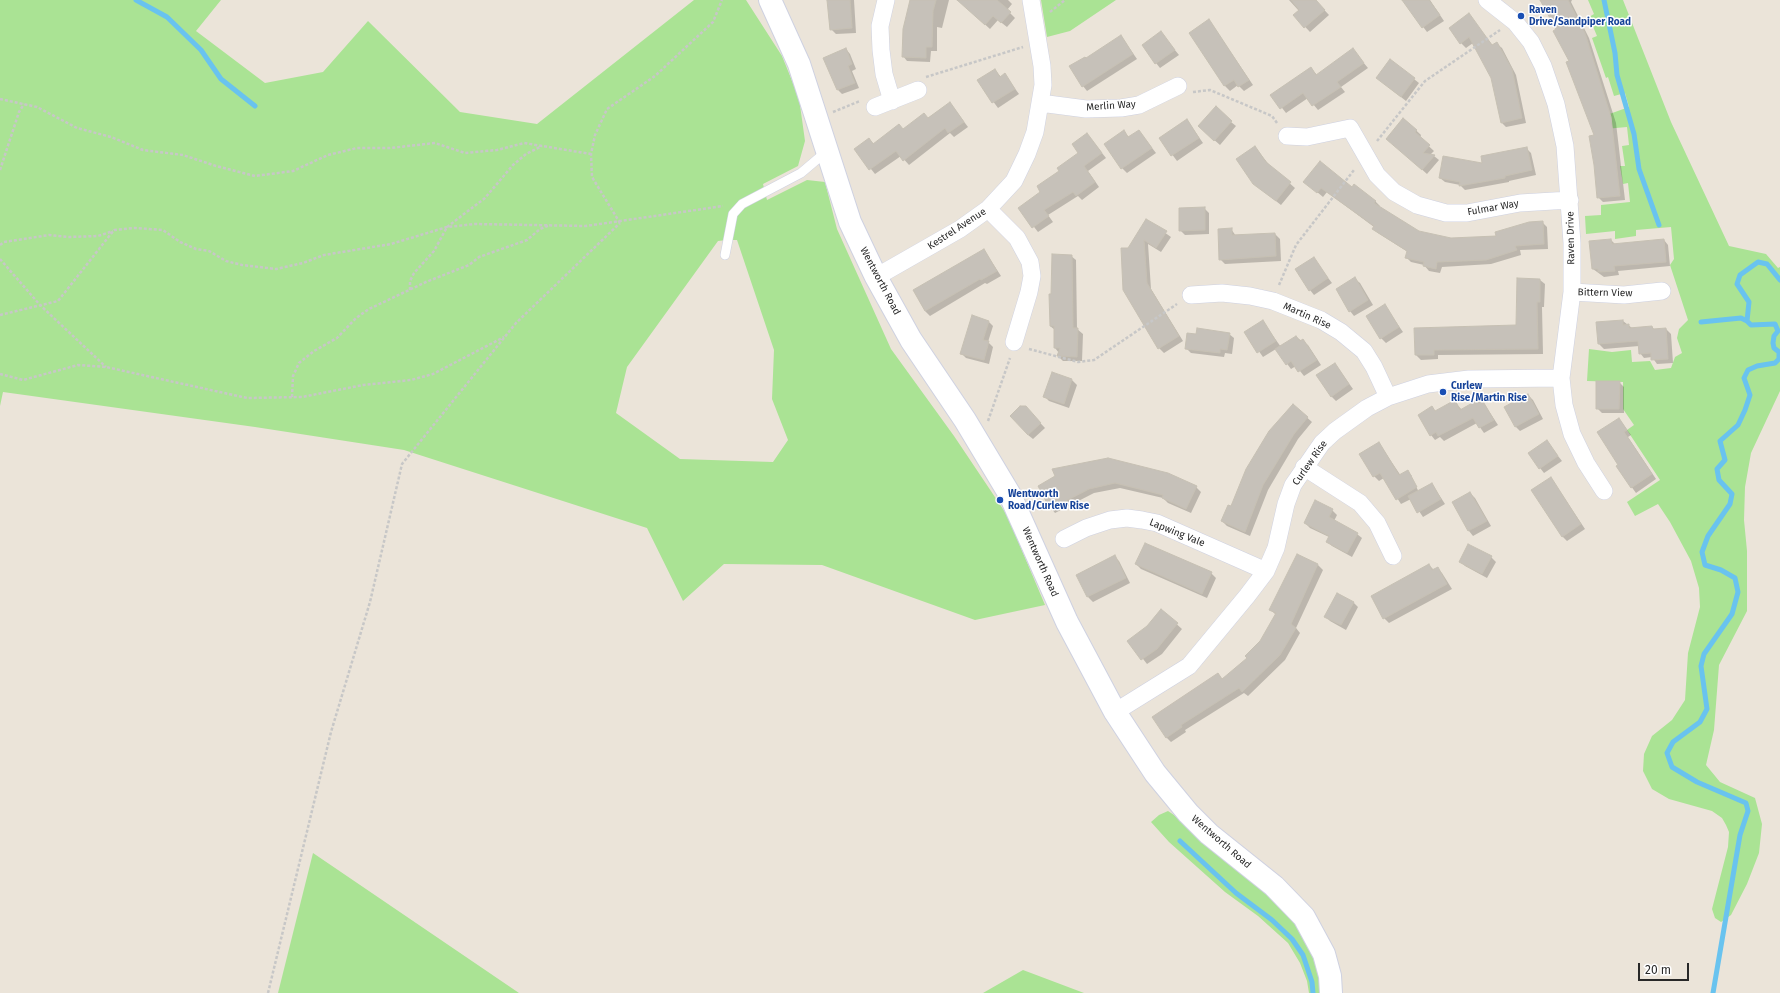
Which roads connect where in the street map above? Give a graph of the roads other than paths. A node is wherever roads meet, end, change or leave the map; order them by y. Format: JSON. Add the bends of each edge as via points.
{"nodes":[{"id":1,"x":770,"y":0,"type":"edge"},
{"id":2,"x":886,"y":0,"type":"edge"},
{"id":3,"x":1031,"y":0,"type":"edge"},
{"id":4,"x":1487,"y":0,"type":"edge"},
{"id":5,"x":1178,"y":86,"type":"road end"},
{"id":6,"x":918,"y":90,"type":"road end"},
{"id":7,"x":892,"y":101,"type":"junction"},
{"id":8,"x":1040,"y":103,"type":"junction"},
{"id":9,"x":875,"y":107,"type":"road end"},
{"id":10,"x":1287,"y":136,"type":"road end"},
{"id":11,"x":827,"y":151,"type":"junction"},
{"id":12,"x":1570,"y":200,"type":"junction"},
{"id":13,"x":988,"y":209,"type":"junction"},
{"id":14,"x":725,"y":255,"type":"dead end"},
{"id":15,"x":876,"y":277,"type":"junction"},
{"id":16,"x":1662,"y":291,"type":"dead end"},
{"id":17,"x":1572,"y":292,"type":"junction"},
{"id":18,"x":1191,"y":295,"type":"road end"},
{"id":19,"x":1014,"y":342,"type":"road end"},
{"id":20,"x":1561,"y":378,"type":"junction"},
{"id":21,"x":1388,"y":397,"type":"junction"},
{"id":22,"x":1304,"y":467,"type":"junction"},
{"id":23,"x":1604,"y":490,"type":"dead end"},
{"id":24,"x":1064,"y":539,"type":"dead end"},
{"id":25,"x":1393,"y":556,"type":"dead end"},
{"id":26,"x":1266,"y":570,"type":"junction"},
{"id":27,"x":1115,"y":712,"type":"junction"},
{"id":28,"x":1331,"y":993,"type":"edge"}],
"edges":[{"from":1,"to":11,"type":"street","name":"Wentworth Road","via":[[798,64]]},
{"from":2,"to":7,"type":"street","via":[[880,26],[881,50],[884,74]]},
{"from":3,"to":8,"type":"street","name":"Kestrel Avenue","via":[[1042,72]]},
{"from":4,"to":12,"type":"street","name":"Raven Drive","via":[[1516,22],[1543,66],[1556,104],[1565,146]]},
{"from":5,"to":8,"type":"street","name":"Merlin Way","via":[[1139,105],[1121,108],[1086,109]]},
{"from":6,"to":7,"type":"street"},
{"from":7,"to":9,"type":"street"},
{"from":8,"to":13,"type":"street","name":"Kestrel Avenue","via":[[1035,132],[1014,181]]},
{"from":10,"to":12,"type":"street","name":"Fulmar Way","via":[[1307,137],[1350,128],[1377,174],[1394,192],[1417,205],[1446,213],[1467,213],[1520,203]]},
{"from":11,"to":14,"type":"lane","via":[[801,173],[742,204],[733,214]]},
{"from":11,"to":15,"type":"street","name":"Wentworth Road","via":[[850,222]]},
{"from":12,"to":17,"type":"street","name":"Raven Drive"},
{"from":13,"to":15,"type":"street","name":"Kestrel Avenue","via":[[960,229]]},
{"from":13,"to":19,"type":"street","via":[[1017,238],[1030,262],[1030,292]]},
{"from":15,"to":27,"type":"street","name":"Wentworth Road","via":[[911,340],[1010,495],[1067,622]]},
{"from":16,"to":17,"type":"street","name":"Bittern View","via":[[1624,295]]},
{"from":17,"to":20,"type":"street","name":"Raven Drive"},
{"from":18,"to":21,"type":"street","name":"Martin Rise","via":[[1222,293],[1266,299],[1321,320],[1364,351]]},
{"from":20,"to":21,"type":"street","name":"Curlew Rise","via":[[1496,378],[1443,382],[1428,384]]},
{"from":20,"to":23,"type":"street","name":"Raven Drive","via":[[1564,405],[1572,434],[1586,463]]},
{"from":21,"to":22,"type":"street","name":"Curlew Rise","via":[[1367,408],[1335,431],[1322,443]]},
{"from":22,"to":25,"type":"street","via":[[1360,503],[1377,524]]},
{"from":22,"to":26,"type":"street","name":"Curlew Rise","via":[[1293,485],[1276,548]]},
{"from":24,"to":26,"type":"street","name":"Lapwing Vale","via":[[1110,520],[1142,520],[1157,523]]},
{"from":26,"to":27,"type":"street","name":"Curlew Rise","via":[[1189,666]]},
{"from":27,"to":28,"type":"street","name":"Wentworth Road","via":[[1155,773],[1188,813],[1209,834],[1274,886],[1304,917],[1324,954],[1330,976]]}]}
